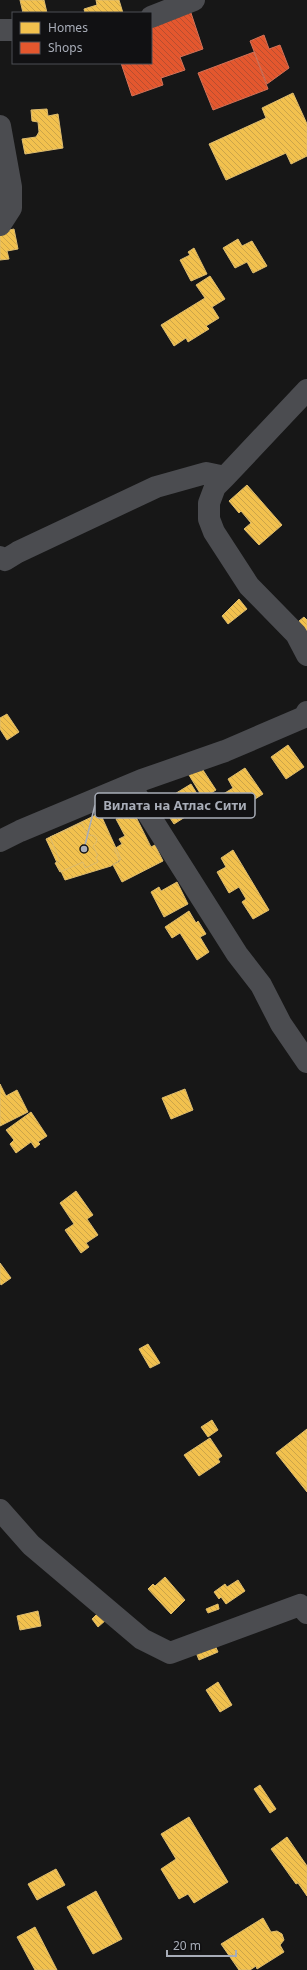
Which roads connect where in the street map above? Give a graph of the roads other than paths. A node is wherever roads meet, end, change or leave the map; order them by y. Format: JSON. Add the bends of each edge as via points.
{"nodes":[{"id":1,"x":194,"y":0,"type":"edge"},
{"id":2,"x":152,"y":17,"type":"edge"},
{"id":3,"x":0,"y":126,"type":"edge"},
{"id":4,"x":0,"y":225,"type":"edge"},
{"id":5,"x":307,"y":390,"type":"edge"},
{"id":6,"x":225,"y":477,"type":"junction"},
{"id":7,"x":0,"y":557,"type":"edge"},
{"id":8,"x":307,"y":655,"type":"edge"},
{"id":9,"x":307,"y":712,"type":"edge"},
{"id":10,"x":130,"y":785,"type":"junction"},
{"id":11,"x":0,"y":841,"type":"edge"},
{"id":12,"x":307,"y":1062,"type":"edge"},
{"id":13,"x":0,"y":1510,"type":"edge"},
{"id":14,"x":307,"y":1613,"type":"edge"}],
"edges":[{"from":1,"to":2,"type":"street"},
{"from":3,"to":4,"type":"street","via":[[11,187],[10,208]]},
{"from":5,"to":6,"type":"street"},
{"from":6,"to":7,"type":"street","via":[[206,473],[156,487],[5,560]]},
{"from":6,"to":8,"type":"street","via":[[215,488],[208,503],[209,519],[214,532],[249,586],[296,634]]},
{"from":9,"to":10,"type":"street","via":[[304,717],[225,751]]},
{"from":10,"to":11,"type":"street"},
{"from":10,"to":12,"type":"street","via":[[236,954],[261,985],[281,1024]]},
{"from":13,"to":14,"type":"street","via":[[31,1545],[137,1634],[170,1653],[300,1605]]}]}
